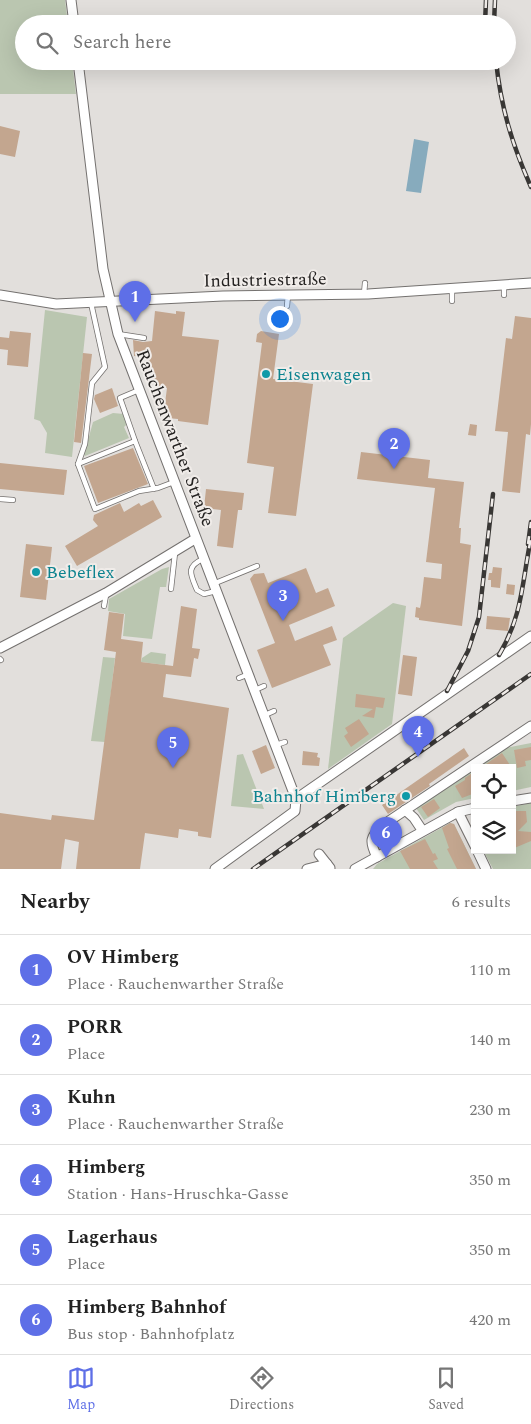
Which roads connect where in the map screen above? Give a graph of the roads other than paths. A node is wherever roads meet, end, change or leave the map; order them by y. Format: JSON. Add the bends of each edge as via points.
{"nodes":[{"id":1,"x":71,"y":0,"type":"edge"},
{"id":2,"x":73,"y":15,"type":"edge"},
{"id":3,"x":79,"y":70,"type":"edge"},
{"id":4,"x":365,"y":283,"type":"dead end"},
{"id":5,"x":531,"y":283,"type":"edge"},
{"id":6,"x":504,"y":285,"type":"junction"},
{"id":7,"x":452,"y":288,"type":"junction"},
{"id":8,"x":364,"y":294,"type":"junction"},
{"id":9,"x":288,"y":295,"type":"junction"},
{"id":10,"x":504,"y":295,"type":"dead end"},
{"id":11,"x":2,"y":298,"type":"edge"},
{"id":12,"x":452,"y":300,"type":"dead end"},
{"id":13,"x":110,"y":301,"type":"junction"},
{"id":14,"x":90,"y":302,"type":"junction"},
{"id":15,"x":287,"y":306,"type":"dead end"},
{"id":16,"x":118,"y":334,"type":"junction"},
{"id":17,"x":144,"y":338,"type":"dead end"},
{"id":18,"x":139,"y":390,"type":"junction"},
{"id":19,"x":135,"y":441,"type":"junction"},
{"id":20,"x":78,"y":464,"type":"junction"},
{"id":21,"x":174,"y":482,"type":"junction"},
{"id":22,"x":154,"y":489,"type":"junction"},
{"id":23,"x":0,"y":499,"type":"edge"},
{"id":24,"x":13,"y":500,"type":"dead end"},
{"id":25,"x":195,"y":539,"type":"junction"},
{"id":26,"x":175,"y":552,"type":"junction"},
{"id":27,"x":207,"y":561,"type":"junction"},
{"id":28,"x":257,"y":566,"type":"dead end"},
{"id":29,"x":214,"y":587,"type":"junction"},
{"id":30,"x":170,"y":589,"type":"dead end"},
{"id":31,"x":106,"y":593,"type":"junction"},
{"id":32,"x":203,"y":594,"type":"junction"},
{"id":33,"x":202,"y":600,"type":"dead end"},
{"id":34,"x":104,"y":606,"type":"dead end"},
{"id":35,"x":531,"y":636,"type":"edge"},
{"id":36,"x":0,"y":648,"type":"edge"},
{"id":37,"x":249,"y":674,"type":"junction"},
{"id":38,"x":239,"y":678,"type":"dead end"},
{"id":39,"x":531,"y":726,"type":"edge"},
{"id":40,"x":531,"y":798,"type":"edge"},
{"id":41,"x":296,"y":799,"type":"junction"},
{"id":42,"x":516,"y":800,"type":"edge"},
{"id":43,"x":287,"y":803,"type":"dead end"},
{"id":44,"x":471,"y":809,"type":"edge"},
{"id":45,"x":405,"y":810,"type":"junction"},
{"id":46,"x":458,"y":812,"type":"junction"},
{"id":47,"x":422,"y":830,"type":"junction"},
{"id":48,"x":471,"y":838,"type":"edge"},
{"id":49,"x":319,"y":854,"type":"dead end"},
{"id":50,"x":479,"y":854,"type":"edge"},
{"id":51,"x":377,"y":856,"type":"junction"},
{"id":52,"x":329,"y":867,"type":"edge"},
{"id":53,"x":215,"y":869,"type":"edge"},
{"id":54,"x":307,"y":869,"type":"edge"},
{"id":55,"x":355,"y":869,"type":"edge"},
{"id":56,"x":486,"y":869,"type":"edge"}],
"edges":[{"from":1,"to":2,"type":"street"},
{"from":3,"to":13,"type":"street","name":"Rauchenwarther Straße","via":[[103,268]]},
{"from":4,"to":8,"type":"lane"},
{"from":5,"to":6,"type":"street","name":"Industriestraße"},
{"from":6,"to":7,"type":"street","name":"Industriestraße"},
{"from":6,"to":10,"type":"lane"},
{"from":7,"to":8,"type":"street","name":"Industriestraße"},
{"from":7,"to":12,"type":"lane"},
{"from":8,"to":9,"type":"street","name":"Industriestraße"},
{"from":9,"to":13,"type":"street","name":"Industriestraße"},
{"from":9,"to":15,"type":"lane"},
{"from":11,"to":14,"type":"street","name":"Industriestraße","via":[[39,305]]},
{"from":13,"to":14,"type":"street","name":"Industriestraße"},
{"from":13,"to":16,"type":"street","name":"Rauchenwarther Straße"},
{"from":14,"to":20,"type":"lane","via":[[105,367],[92,383],[85,444]]},
{"from":16,"to":17,"type":"lane"},
{"from":16,"to":18,"type":"street","name":"Rauchenwarther Straße"},
{"from":18,"to":19,"type":"lane","via":[[120,398]]},
{"from":18,"to":21,"type":"street","name":"Rauchenwarther Straße","via":[[174,469]]},
{"from":19,"to":20,"type":"lane"},
{"from":19,"to":22,"type":"lane"},
{"from":20,"to":22,"type":"lane","via":[[95,509],[139,491]]},
{"from":21,"to":22,"type":"lane"},
{"from":21,"to":25,"type":"street","name":"Rauchenwarther Straße"},
{"from":23,"to":24,"type":"lane"},
{"from":25,"to":26,"type":"street"},
{"from":25,"to":27,"type":"street","name":"Rauchenwarther Straße"},
{"from":26,"to":30,"type":"lane"},
{"from":26,"to":31,"type":"street"},
{"from":27,"to":29,"type":"street","name":"Rauchenwarther Straße"},
{"from":27,"to":32,"type":"lane","via":[[192,564],[190,573],[197,590]]},
{"from":28,"to":29,"type":"lane"},
{"from":29,"to":32,"type":"lane"},
{"from":29,"to":37,"type":"street","name":"Rauchenwarther Straße"},
{"from":31,"to":34,"type":"lane"},
{"from":31,"to":36,"type":"street"},
{"from":32,"to":33,"type":"lane"},
{"from":35,"to":41,"type":"street"},
{"from":37,"to":38,"type":"lane"},
{"from":37,"to":41,"type":"street","name":"Rauchenwarther Straße","via":[[259,688],[281,743]]},
{"from":39,"to":45,"type":"street"},
{"from":40,"to":42,"type":"street"},
{"from":41,"to":43,"type":"lane"},
{"from":41,"to":53,"type":"street","name":"Rauchenwarther Straße","via":[[295,811]]},
{"from":44,"to":46,"type":"street"},
{"from":45,"to":47,"type":"street"},
{"from":45,"to":51,"type":"street","via":[[374,834],[371,844]]},
{"from":46,"to":47,"type":"street"},
{"from":46,"to":48,"type":"street"},
{"from":47,"to":51,"type":"street"},
{"from":49,"to":52,"type":"street"},
{"from":50,"to":56,"type":"street"},
{"from":51,"to":55,"type":"street"},
{"from":52,"to":54,"type":"street"}]}
